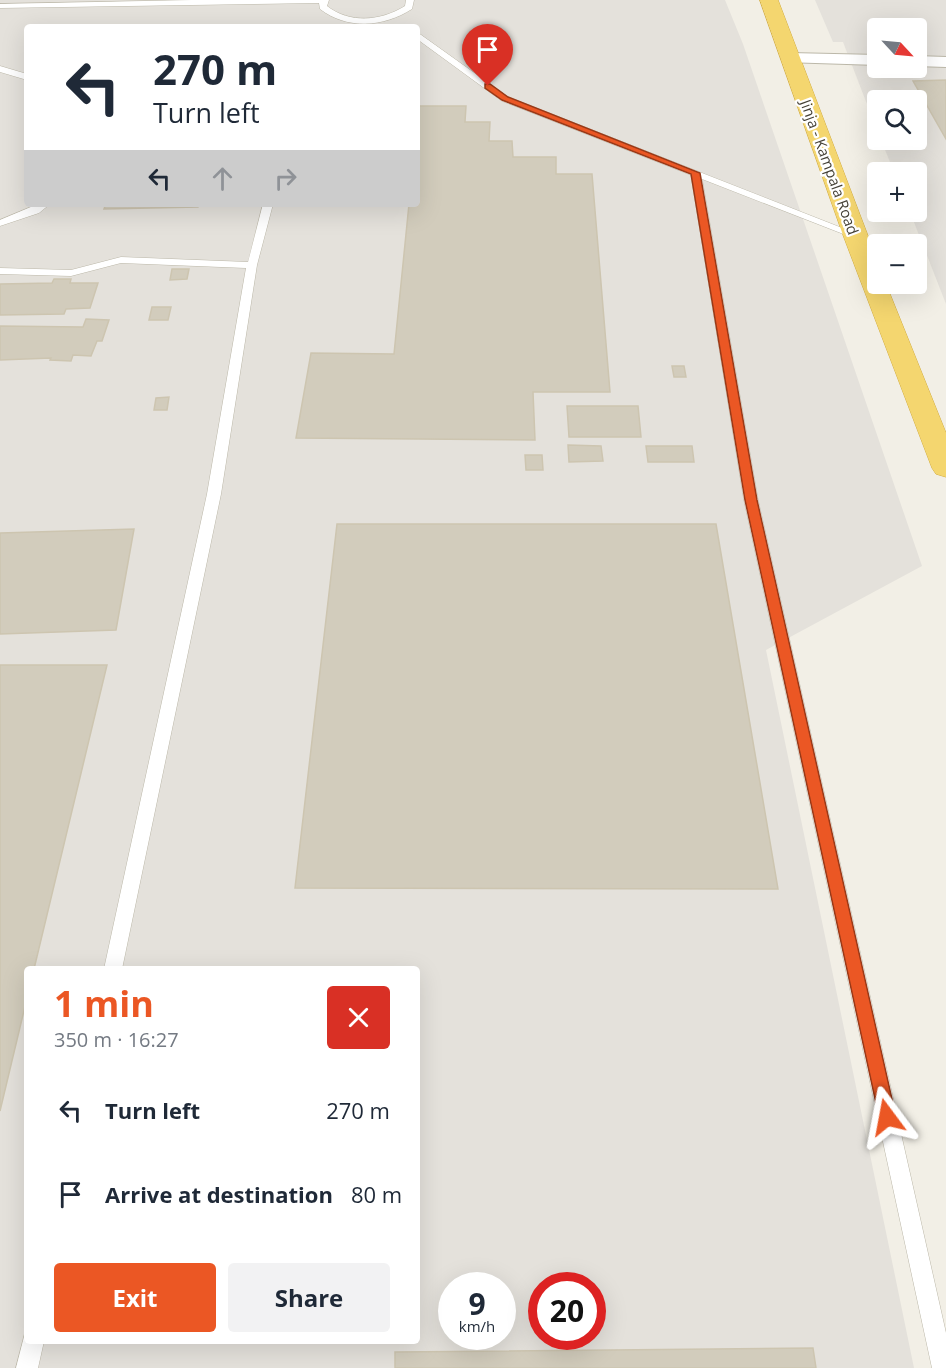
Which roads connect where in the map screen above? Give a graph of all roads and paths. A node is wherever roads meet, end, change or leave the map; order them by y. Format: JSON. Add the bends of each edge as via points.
{"nodes":[{"id":1,"x":410,"y":0,"type":"edge"},
{"id":2,"x":769,"y":0,"type":"edge"},
{"id":3,"x":324,"y":1,"type":"edge"},
{"id":4,"x":0,"y":6,"type":"edge"},
{"id":5,"x":361,"y":24,"type":"edge"},
{"id":6,"x":420,"y":37,"type":"edge"},
{"id":7,"x":790,"y":58,"type":"junction"},
{"id":8,"x":867,"y":60,"type":"edge"},
{"id":9,"x":927,"y":61,"type":"edge"},
{"id":10,"x":946,"y":62,"type":"edge"},
{"id":11,"x":0,"y":69,"type":"edge"},
{"id":12,"x":24,"y":75,"type":"edge"},
{"id":13,"x":696,"y":173,"type":"junction"},
{"id":14,"x":40,"y":207,"type":"edge"},
{"id":15,"x":267,"y":207,"type":"edge"},
{"id":16,"x":0,"y":223,"type":"edge"},
{"id":17,"x":855,"y":235,"type":"junction"},
{"id":18,"x":252,"y":265,"type":"junction"},
{"id":19,"x":0,"y":271,"type":"edge"},
{"id":20,"x":946,"y":468,"type":"edge"},
{"id":21,"x":114,"y":966,"type":"edge"},
{"id":22,"x":32,"y":1344,"type":"edge"},
{"id":23,"x":27,"y":1368,"type":"edge"},
{"id":24,"x":943,"y":1368,"type":"edge"}],
"edges":[{"from":1,"to":5,"type":"lane","via":[[409,7],[396,20]]},
{"from":2,"to":7,"type":"highway","name":"Jinja - Kampala Road"},
{"from":3,"to":4,"type":"lane"},
{"from":3,"to":5,"type":"lane","via":[[323,7],[337,17]]},
{"from":6,"to":13,"type":"lane","via":[[505,99]]},
{"from":7,"to":8,"type":"street"},
{"from":7,"to":17,"type":"highway","name":"Jinja - Kampala Road"},
{"from":9,"to":10,"type":"street"},
{"from":11,"to":12,"type":"lane"},
{"from":13,"to":17,"type":"lane"},
{"from":13,"to":24,"type":"lane","via":[[751,500]]},
{"from":14,"to":16,"type":"lane"},
{"from":15,"to":18,"type":"lane"},
{"from":17,"to":20,"type":"highway","name":"Jinja - Kampala Road"},
{"from":18,"to":19,"type":"lane","via":[[122,261],[71,273]]},
{"from":18,"to":21,"type":"lane","via":[[214,494]]},
{"from":22,"to":23,"type":"lane"}]}
